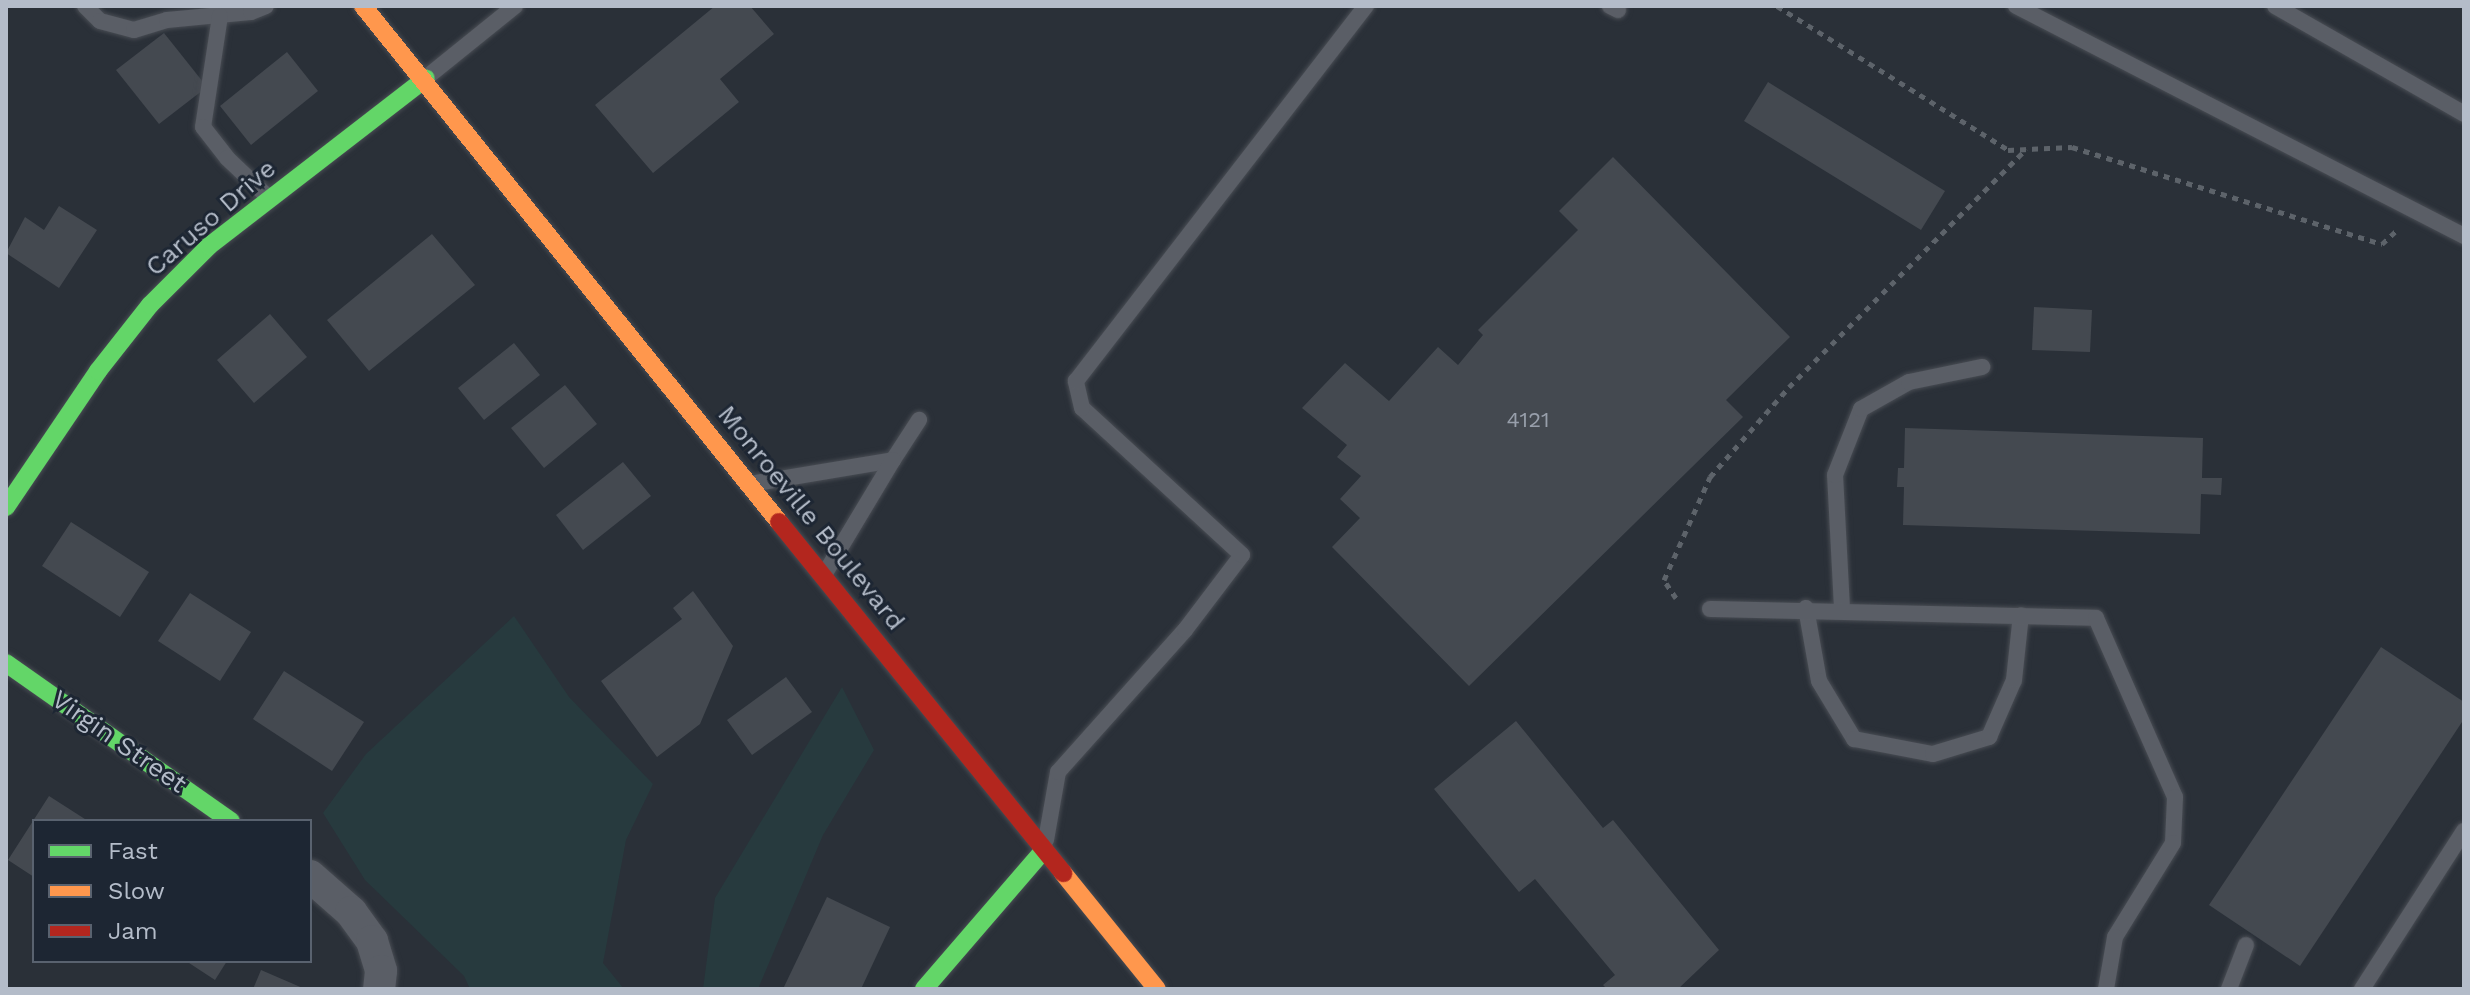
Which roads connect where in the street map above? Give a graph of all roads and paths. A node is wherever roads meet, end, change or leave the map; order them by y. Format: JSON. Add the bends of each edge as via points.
{"nodes":[{"id":1,"x":85,"y":6,"type":"edge"},
{"id":2,"x":266,"y":6,"type":"edge"},
{"id":3,"x":363,"y":6,"type":"edge"},
{"id":4,"x":373,"y":6,"type":"edge"},
{"id":5,"x":515,"y":6,"type":"edge"},
{"id":6,"x":1366,"y":6,"type":"edge"},
{"id":7,"x":1777,"y":6,"type":"edge"},
{"id":8,"x":2016,"y":6,"type":"edge"},
{"id":9,"x":2275,"y":6,"type":"edge"},
{"id":10,"x":220,"y":16,"type":"junction"},
{"id":11,"x":426,"y":78,"type":"junction"},
{"id":12,"x":2464,"y":114,"type":"edge"},
{"id":13,"x":2027,"y":149,"type":"junction"},
{"id":14,"x":270,"y":199,"type":"junction"},
{"id":15,"x":2417,"y":211,"type":"junction"},
{"id":16,"x":2464,"y":236,"type":"edge"},
{"id":17,"x":1982,"y":367,"type":"dead end"},
{"id":18,"x":919,"y":420,"type":"dead end"},
{"id":19,"x":893,"y":460,"type":"junction"},
{"id":20,"x":750,"y":484,"type":"junction"},
{"id":21,"x":6,"y":507,"type":"edge"},
{"id":22,"x":823,"y":576,"type":"junction"},
{"id":23,"x":1676,"y":598,"type":"dead end"},
{"id":24,"x":1806,"y":608,"type":"junction"},
{"id":25,"x":1842,"y":608,"type":"junction"},
{"id":26,"x":1710,"y":609,"type":"dead end"},
{"id":27,"x":2021,"y":615,"type":"junction"},
{"id":28,"x":6,"y":663,"type":"edge"},
{"id":29,"x":228,"y":819,"type":"edge"},
{"id":30,"x":2464,"y":831,"type":"edge"},
{"id":31,"x":1044,"y":850,"type":"junction"},
{"id":32,"x":312,"y":878,"type":"edge"},
{"id":33,"x":2246,"y":945,"type":"dead end"},
{"id":34,"x":379,"y":989,"type":"edge"},
{"id":35,"x":924,"y":989,"type":"edge"},
{"id":36,"x":1157,"y":989,"type":"edge"},
{"id":37,"x":2106,"y":989,"type":"edge"},
{"id":38,"x":2229,"y":989,"type":"edge"},
{"id":39,"x":2362,"y":989,"type":"edge"}],
"edges":[{"from":1,"to":10,"type":"lane","via":[[100,21],[134,30],[167,20]]},
{"from":2,"to":10,"type":"lane"},
{"from":3,"to":11,"type":"main road","name":"Monroeville Boulevard"},
{"from":4,"to":11,"type":"main road","name":"Monroeville Boulevard"},
{"from":5,"to":11,"type":"lane"},
{"from":6,"to":31,"type":"lane","via":[[1076,381],[1082,408],[1242,555],[1185,630],[1058,772]]},
{"from":7,"to":13,"type":"path","via":[[2008,150]]},
{"from":8,"to":15,"type":"lane"},
{"from":9,"to":12,"type":"lane"},
{"from":10,"to":14,"type":"lane","via":[[203,127]]},
{"from":11,"to":14,"type":"main road","name":"Caruso Drive"},
{"from":11,"to":20,"type":"main road","name":"Monroeville Boulevard"},
{"from":13,"to":15,"type":"path","via":[[2072,147],[2382,244]]},
{"from":13,"to":23,"type":"path","via":[[1789,387],[1710,477],[1664,580]]},
{"from":14,"to":21,"type":"main road","name":"Caruso Drive","via":[[209,246],[150,305],[98,371]]},
{"from":15,"to":16,"type":"lane"},
{"from":17,"to":25,"type":"lane","via":[[1909,382],[1861,409],[1835,475]]},
{"from":18,"to":19,"type":"lane"},
{"from":19,"to":20,"type":"lane"},
{"from":19,"to":22,"type":"lane"},
{"from":20,"to":22,"type":"main road","name":"Monroeville Boulevard"},
{"from":22,"to":31,"type":"main road","name":"Monroeville Boulevard"},
{"from":24,"to":25,"type":"lane"},
{"from":24,"to":26,"type":"lane"},
{"from":24,"to":27,"type":"lane","via":[[1819,681],[1854,739],[1933,754],[1989,737],[2014,680]]},
{"from":25,"to":27,"type":"lane"},
{"from":27,"to":37,"type":"lane","via":[[2096,618],[2175,797],[2173,843],[2115,937]]},
{"from":28,"to":29,"type":"main road","name":"Virgin Street"},
{"from":30,"to":39,"type":"lane"},
{"from":31,"to":35,"type":"main road"},
{"from":31,"to":36,"type":"main road","name":"Monroeville Boulevard"},
{"from":32,"to":34,"type":"street","via":[[351,912],[372,941],[381,971]]},
{"from":33,"to":38,"type":"lane"}]}
